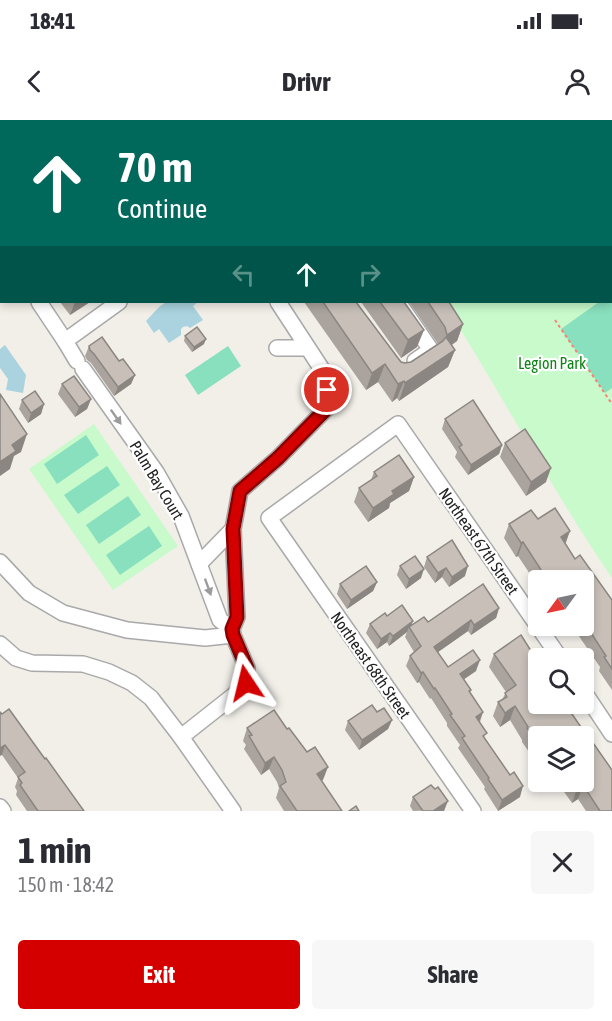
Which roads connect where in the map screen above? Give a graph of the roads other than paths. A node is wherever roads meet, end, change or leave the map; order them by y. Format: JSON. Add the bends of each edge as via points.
{"nodes":[{"id":1,"x":40,"y":303,"type":"edge"},
{"id":2,"x":118,"y":303,"type":"edge"},
{"id":3,"x":279,"y":303,"type":"edge"},
{"id":4,"x":399,"y":303,"type":"edge"},
{"id":5,"x":65,"y":341,"type":"junction"},
{"id":6,"x":277,"y":348,"type":"dead end"},
{"id":7,"x":307,"y":348,"type":"junction"},
{"id":8,"x":399,"y":371,"type":"edge"},
{"id":9,"x":269,"y":518,"type":"joint"},
{"id":10,"x":233,"y":529,"type":"junction"},
{"id":11,"x":0,"y":562,"type":"edge"},
{"id":12,"x":199,"y":564,"type":"junction"},
{"id":13,"x":232,"y":632,"type":"junction"},
{"id":14,"x":0,"y":644,"type":"edge"},
{"id":15,"x":553,"y":648,"type":"edge"},
{"id":16,"x":594,"y":707,"type":"edge"},
{"id":17,"x":612,"y":734,"type":"edge"},
{"id":18,"x":181,"y":737,"type":"junction"},
{"id":19,"x":0,"y":807,"type":"edge"},
{"id":20,"x":3,"y":811,"type":"edge"},
{"id":21,"x":233,"y":811,"type":"edge"},
{"id":22,"x":473,"y":811,"type":"edge"}],
"edges":[{"from":1,"to":5,"type":"street","name":"Palm Bay Court"},
{"from":2,"to":5,"type":"street"},
{"from":3,"to":7,"type":"street"},
{"from":4,"to":8,"type":"street","via":[[431,350]]},
{"from":5,"to":12,"type":"street","name":"Palm Bay Court","one_way":true,"via":[[156,472],[181,516]]},
{"from":6,"to":7,"type":"street"},
{"from":7,"to":10,"type":"street","via":[[326,374],[329,406],[240,491]]},
{"from":9,"to":15,"type":"street","name":"Northeast 67th Street","via":[[398,424]]},
{"from":9,"to":22,"type":"street","name":"Northeast 68th Street"},
{"from":10,"to":12,"type":"street"},
{"from":10,"to":13,"type":"street","via":[[237,617]]},
{"from":11,"to":13,"type":"street","via":[[29,593],[63,613],[127,630],[205,638]]},
{"from":12,"to":13,"type":"street","name":"Palm Bay Court","one_way":true,"via":[[220,620]]},
{"from":13,"to":18,"type":"street","name":"Palm Bay Court","via":[[247,668],[246,683]]},
{"from":14,"to":18,"type":"street","via":[[16,658],[32,663],[83,664],[132,683],[151,698]]},
{"from":16,"to":17,"type":"street"},
{"from":18,"to":21,"type":"street"},
{"from":19,"to":20,"type":"street"}]}
